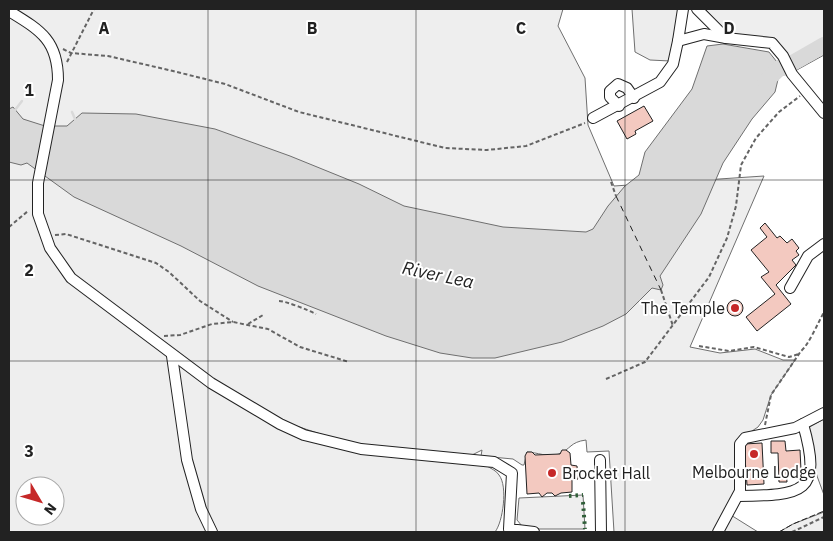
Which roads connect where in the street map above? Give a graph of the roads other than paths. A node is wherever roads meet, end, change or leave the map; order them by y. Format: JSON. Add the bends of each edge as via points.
{"nodes":[{"id":1,"x":682,"y":9,"type":"edge"},
{"id":2,"x":697,"y":9,"type":"edge"},
{"id":3,"x":9,"y":11,"type":"edge"},
{"id":4,"x":726,"y":38,"type":"junction"},
{"id":5,"x":678,"y":41,"type":"junction"},
{"id":6,"x":634,"y":98,"type":"junction"},
{"id":7,"x":620,"y":106,"type":"junction"},
{"id":8,"x":824,"y":113,"type":"edge"},
{"id":9,"x":593,"y":118,"type":"road end"},
{"id":10,"x":824,"y":244,"type":"edge"},
{"id":11,"x":790,"y":288,"type":"dead end"},
{"id":12,"x":172,"y":356,"type":"junction"},
{"id":13,"x":824,"y":413,"type":"edge"},
{"id":14,"x":804,"y":424,"type":"junction"},
{"id":15,"x":600,"y":460,"type":"dead end"},
{"id":16,"x":738,"y":496,"type":"junction"},
{"id":17,"x":506,"y":531,"type":"edge"},
{"id":18,"x":212,"y":532,"type":"edge"},
{"id":19,"x":534,"y":532,"type":"edge"},
{"id":20,"x":601,"y":532,"type":"edge"},
{"id":21,"x":718,"y":532,"type":"edge"}],
"edges":[{"from":1,"to":5,"type":"lane"},
{"from":2,"to":4,"type":"lane"},
{"from":3,"to":12,"type":"lane","via":[[39,29],[58,64],[58,80],[38,183],[38,214],[47,239],[60,265],[71,278]]},
{"from":4,"to":5,"type":"lane","via":[[704,34]]},
{"from":4,"to":8,"type":"lane","via":[[772,43]]},
{"from":5,"to":6,"type":"lane","via":[[673,64],[660,82]]},
{"from":6,"to":7,"type":"lane"},
{"from":6,"to":7,"type":"lane","via":[[628,88],[618,84],[610,91],[610,97]]},
{"from":7,"to":9,"type":"lane"},
{"from":10,"to":11,"type":"lane","via":[[808,256]]},
{"from":12,"to":17,"type":"lane","via":[[211,383],[304,435],[361,450],[494,462],[504,466],[512,473]]},
{"from":12,"to":18,"type":"lane","via":[[187,460],[201,509]]},
{"from":13,"to":14,"type":"lane"},
{"from":14,"to":16,"type":"lane","via":[[744,438],[740,444]]},
{"from":14,"to":16,"type":"lane","via":[[812,457],[808,482],[781,494]]},
{"from":15,"to":20,"type":"lane"},
{"from":16,"to":21,"type":"lane"},
{"from":17,"to":19,"type":"lane"}]}
